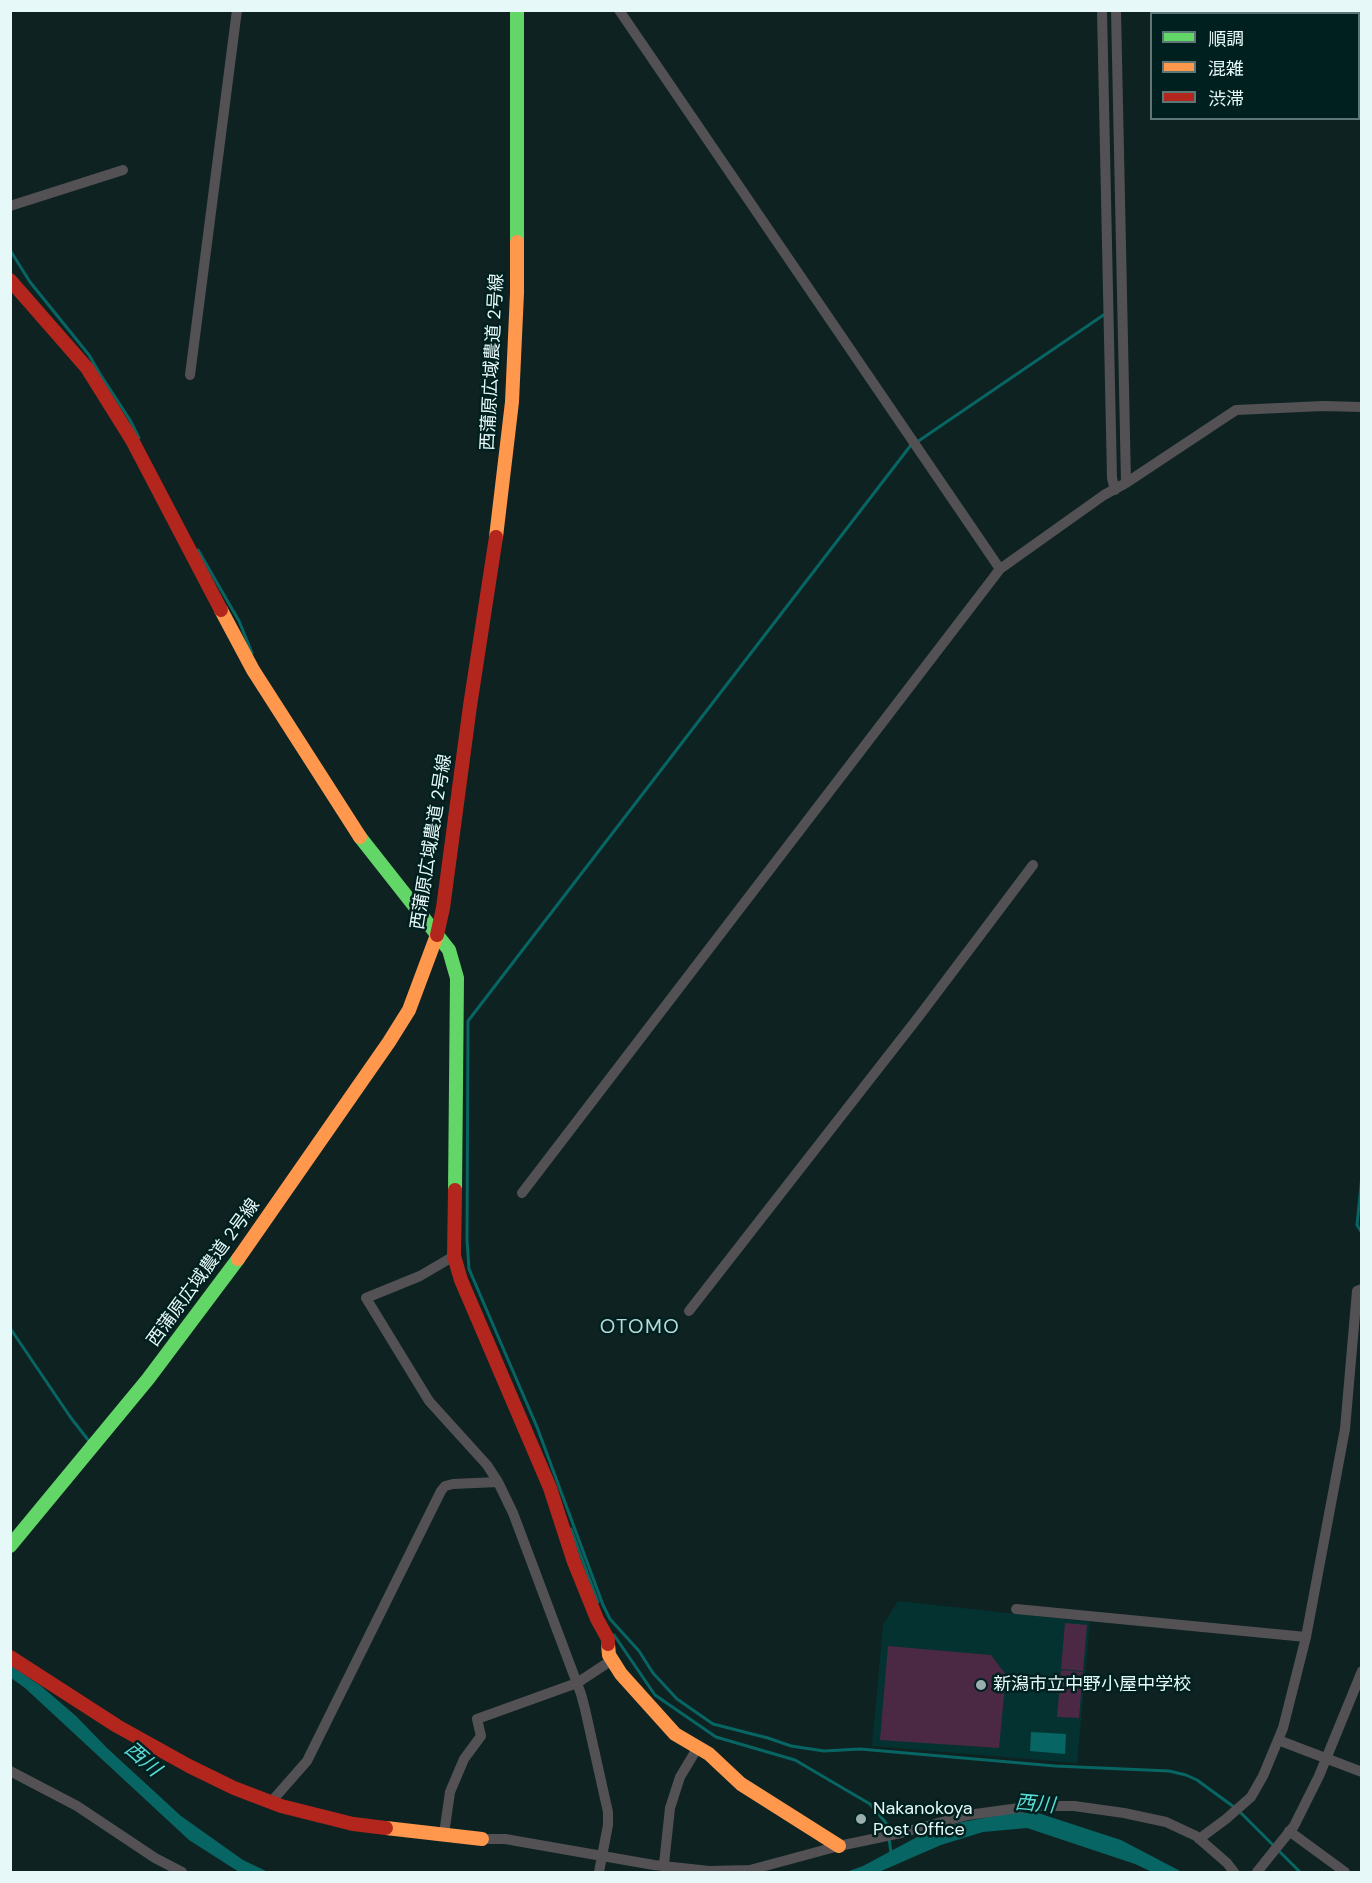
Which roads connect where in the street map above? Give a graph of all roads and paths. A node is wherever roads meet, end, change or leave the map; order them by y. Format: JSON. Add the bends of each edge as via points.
{"nodes":[{"id":1,"x":237,"y":10,"type":"edge"},
{"id":2,"x":517,"y":10,"type":"edge"},
{"id":3,"x":619,"y":10,"type":"edge"},
{"id":4,"x":1102,"y":10,"type":"edge"},
{"id":5,"x":1116,"y":10,"type":"edge"},
{"id":6,"x":123,"y":170,"type":"dead end"},
{"id":7,"x":10,"y":206,"type":"edge"},
{"id":8,"x":10,"y":280,"type":"edge"},
{"id":9,"x":190,"y":375,"type":"dead end"},
{"id":10,"x":1362,"y":407,"type":"edge"},
{"id":11,"x":1126,"y":483,"type":"junction"},
{"id":12,"x":1115,"y":490,"type":"junction"},
{"id":13,"x":1000,"y":569,"type":"junction"},
{"id":14,"x":1033,"y":865,"type":"dead end"},
{"id":15,"x":437,"y":934,"type":"junction"},
{"id":16,"x":522,"y":1193,"type":"dead end"},
{"id":17,"x":454,"y":1256,"type":"junction"},
{"id":18,"x":1362,"y":1290,"type":"edge"},
{"id":19,"x":689,"y":1311,"type":"dead end"},
{"id":20,"x":498,"y":1482,"type":"junction"},
{"id":21,"x":10,"y":1546,"type":"edge"},
{"id":22,"x":1016,"y":1609,"type":"dead end"},
{"id":23,"x":1306,"y":1637,"type":"junction"},
{"id":24,"x":10,"y":1657,"type":"edge"},
{"id":25,"x":612,"y":1660,"type":"junction"},
{"id":26,"x":1362,"y":1671,"type":"edge"},
{"id":27,"x":577,"y":1683,"type":"junction"},
{"id":28,"x":1278,"y":1740,"type":"junction"},
{"id":29,"x":698,"y":1747,"type":"junction"},
{"id":30,"x":1327,"y":1759,"type":"junction"},
{"id":31,"x":10,"y":1771,"type":"edge"},
{"id":32,"x":1362,"y":1772,"type":"edge"},
{"id":33,"x":271,"y":1802,"type":"junction"},
{"id":34,"x":1289,"y":1831,"type":"junction"},
{"id":35,"x":444,"y":1834,"type":"junction"},
{"id":36,"x":482,"y":1839,"type":"joint"},
{"id":37,"x":1199,"y":1839,"type":"junction"},
{"id":38,"x":839,"y":1846,"type":"junction"},
{"id":39,"x":603,"y":1856,"type":"junction"},
{"id":40,"x":664,"y":1864,"type":"junction"},
{"id":41,"x":182,"y":1872,"type":"edge"},
{"id":42,"x":599,"y":1872,"type":"edge"},
{"id":43,"x":1234,"y":1872,"type":"edge"},
{"id":44,"x":1257,"y":1872,"type":"edge"},
{"id":45,"x":1345,"y":1872,"type":"edge"}],
"edges":[{"from":1,"to":9,"type":"street"},
{"from":2,"to":15,"type":"street","name":"西蒲原広域農道 2号線","via":[[517,310],[512,402],[494,556]]},
{"from":3,"to":13,"type":"street"},
{"from":4,"to":12,"type":"street"},
{"from":5,"to":11,"type":"street"},
{"from":6,"to":7,"type":"street"},
{"from":8,"to":15,"type":"street","via":[[87,368],[132,440],[253,670],[359,836]]},
{"from":10,"to":11,"type":"street","via":[[1236,410]]},
{"from":11,"to":12,"type":"street"},
{"from":12,"to":13,"type":"street"},
{"from":13,"to":16,"type":"street"},
{"from":14,"to":19,"type":"street"},
{"from":15,"to":17,"type":"street","via":[[449,950],[458,989]]},
{"from":15,"to":21,"type":"street","name":"西蒲原広域農道 2号線","via":[[408,1010],[389,1042],[261,1228],[148,1379]]},
{"from":17,"to":20,"type":"street","via":[[420,1276],[366,1298],[429,1401]]},
{"from":17,"to":25,"type":"street","via":[[550,1488],[574,1562],[608,1639]]},
{"from":18,"to":23,"type":"street","via":[[1357,1291],[1345,1429]]},
{"from":20,"to":27,"type":"street"},
{"from":20,"to":33,"type":"street","via":[[453,1484],[441,1491],[307,1761]]},
{"from":22,"to":23,"type":"street"},
{"from":23,"to":28,"type":"street"},
{"from":24,"to":33,"type":"street","via":[[117,1726],[234,1788]]},
{"from":25,"to":27,"type":"street"},
{"from":25,"to":29,"type":"street","via":[[675,1734]]},
{"from":26,"to":30,"type":"street"},
{"from":27,"to":35,"type":"street","via":[[477,1719],[481,1736],[464,1759],[450,1792]]},
{"from":27,"to":39,"type":"street","via":[[608,1812]]},
{"from":28,"to":30,"type":"street"},
{"from":28,"to":37,"type":"street","via":[[1251,1797]]},
{"from":29,"to":38,"type":"street","via":[[741,1784]]},
{"from":29,"to":40,"type":"street","via":[[680,1777],[670,1808]]},
{"from":30,"to":32,"type":"street"},
{"from":30,"to":34,"type":"street"},
{"from":31,"to":41,"type":"street","via":[[77,1806]]},
{"from":33,"to":35,"type":"street","via":[[353,1824]]},
{"from":34,"to":44,"type":"street"},
{"from":34,"to":45,"type":"street"},
{"from":35,"to":36,"type":"street"},
{"from":36,"to":39,"type":"street","via":[[505,1839]]},
{"from":37,"to":38,"type":"street","via":[[1166,1822],[1124,1813],[1074,1806],[1034,1806],[968,1815]]},
{"from":37,"to":43,"type":"street"},
{"from":38,"to":40,"type":"street","via":[[750,1870],[709,1871]]},
{"from":39,"to":40,"type":"street"},
{"from":39,"to":42,"type":"street"}]}
